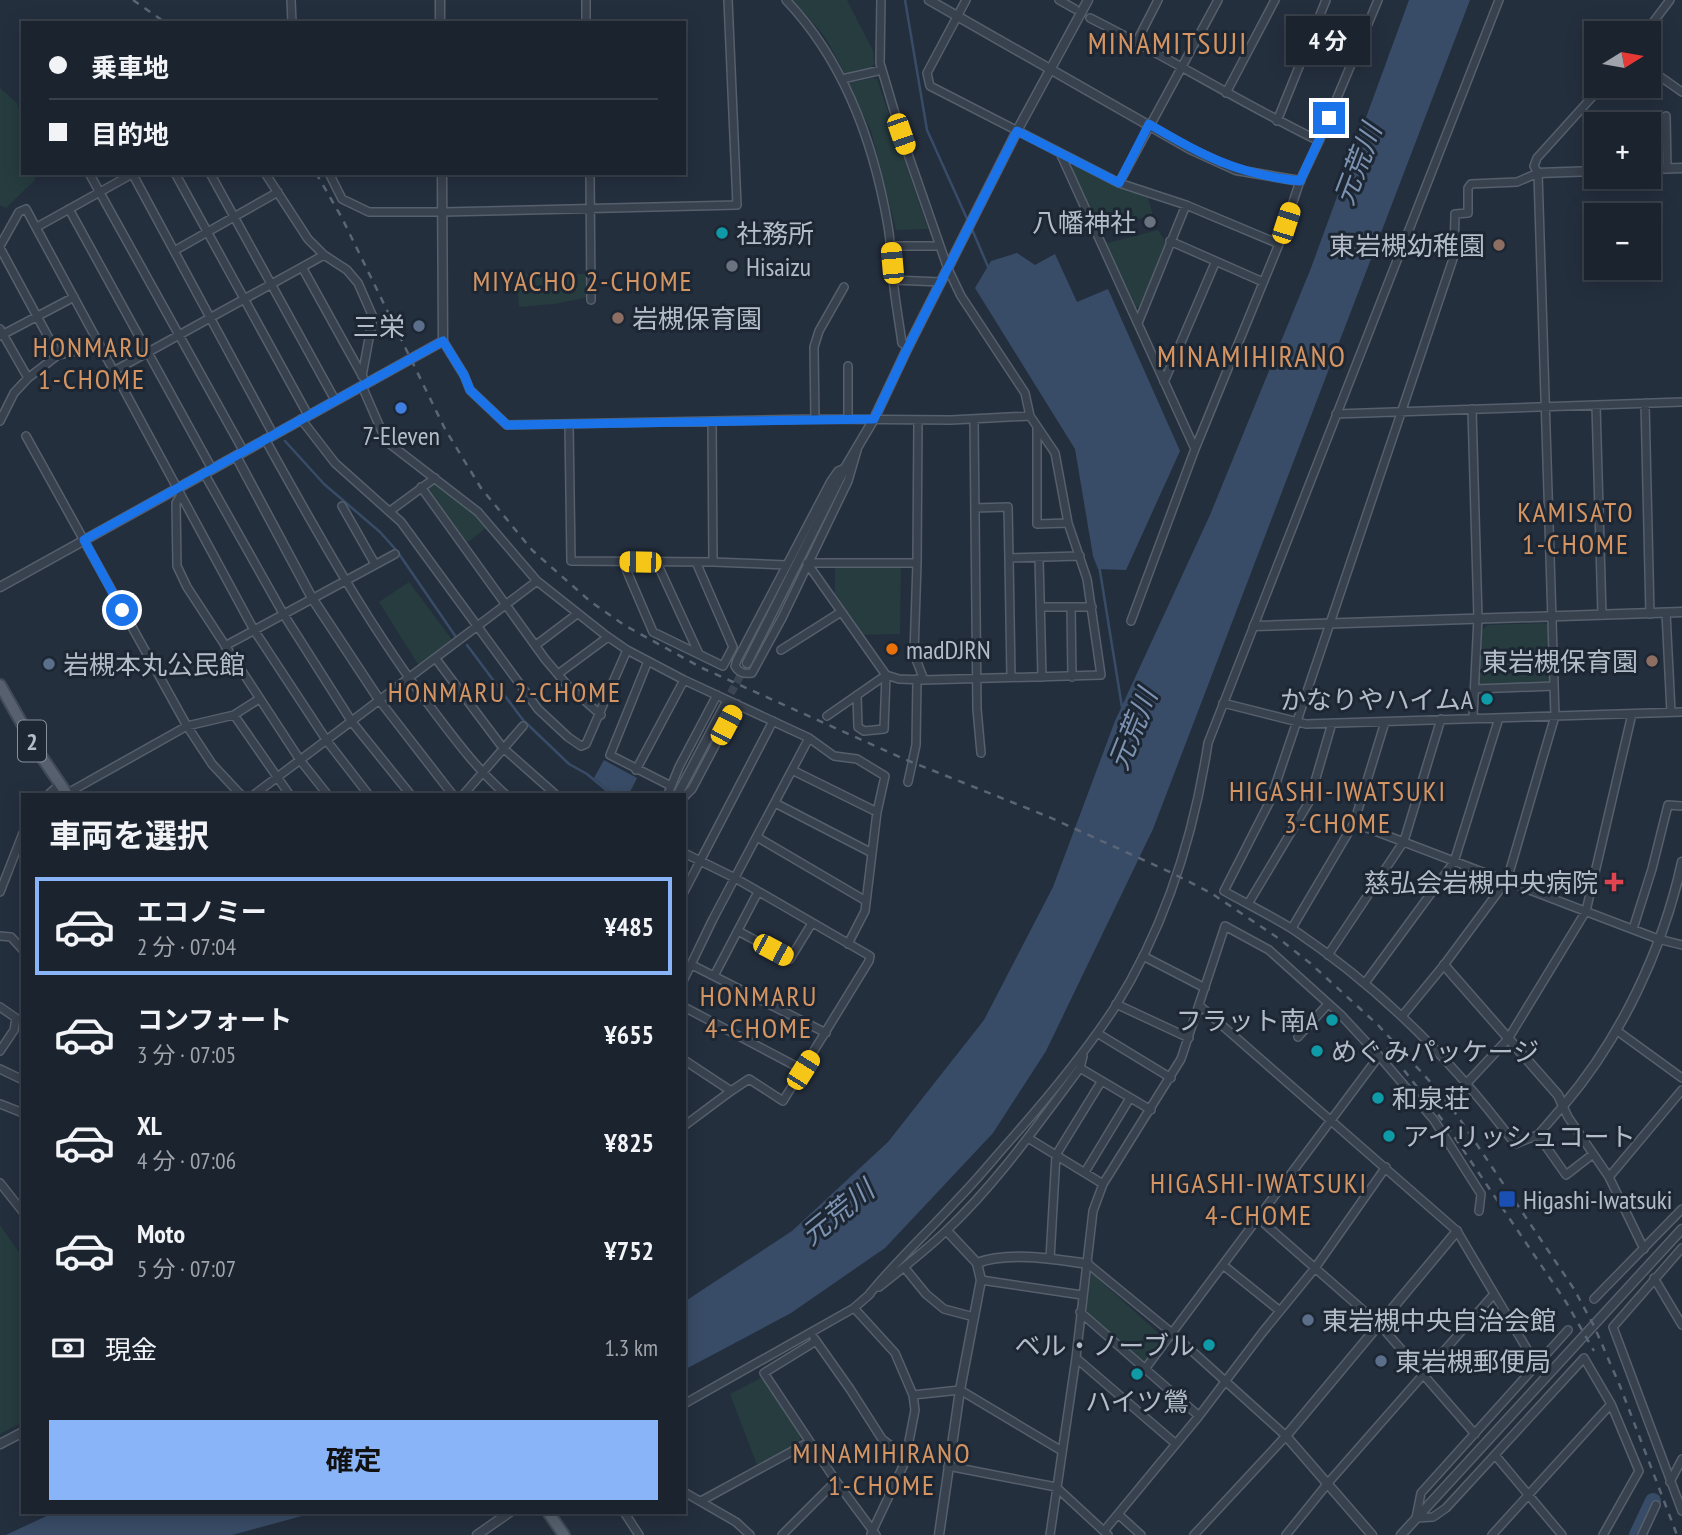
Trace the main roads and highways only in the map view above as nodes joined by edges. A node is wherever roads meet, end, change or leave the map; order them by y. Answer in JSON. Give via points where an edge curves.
{"nodes":[{"id":1,"x":0,"y":685,"type":"edge"},
{"id":2,"x":64,"y":791,"type":"edge"},
{"id":3,"x":549,"y":1514,"type":"edge"},
{"id":4,"x":564,"y":1535,"type":"edge"}],
"edges":[{"from":1,"to":2,"type":"main road","number":"2"},
{"from":3,"to":4,"type":"main road"}]}
